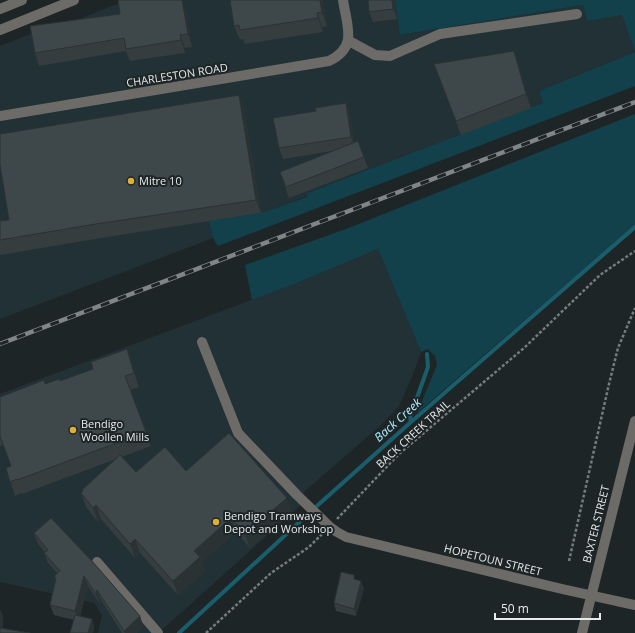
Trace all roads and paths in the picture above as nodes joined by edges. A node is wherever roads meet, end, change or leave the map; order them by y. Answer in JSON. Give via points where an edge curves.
{"nodes":[{"id":1,"x":22,"y":0,"type":"edge"},
{"id":2,"x":74,"y":0,"type":"edge"},
{"id":3,"x":344,"y":0,"type":"edge"},
{"id":4,"x":3,"y":5,"type":"edge"},
{"id":5,"x":577,"y":14,"type":"dead end"},
{"id":6,"x":0,"y":30,"type":"edge"},
{"id":7,"x":349,"y":41,"type":"junction"},
{"id":8,"x":0,"y":116,"type":"edge"},
{"id":9,"x":635,"y":251,"type":"edge"},
{"id":10,"x":635,"y":308,"type":"edge"},
{"id":11,"x":202,"y":342,"type":"dead end"},
{"id":12,"x":635,"y":421,"type":"edge"},
{"id":13,"x":328,"y":524,"type":"junction"},
{"id":14,"x":569,"y":560,"type":"dead end"},
{"id":15,"x":97,"y":562,"type":"dead end"},
{"id":16,"x":590,"y":595,"type":"junction"},
{"id":17,"x":635,"y":605,"type":"edge"},
{"id":18,"x":158,"y":633,"type":"edge"},
{"id":19,"x":206,"y":633,"type":"edge"},
{"id":20,"x":582,"y":633,"type":"edge"}],
"edges":[{"from":1,"to":4,"type":"street"},
{"from":2,"to":6,"type":"street"},
{"from":3,"to":7,"type":"street"},
{"from":5,"to":7,"type":"street","via":[[440,34],[390,56],[375,55]]},
{"from":7,"to":8,"type":"street","name":"CHARLESTON ROAD","via":[[335,58],[321,63]]},
{"from":9,"to":13,"type":"path","name":"BACK CREEK TRAIL","via":[[600,275],[524,348],[399,454]]},
{"from":10,"to":14,"type":"path","via":[[618,348],[612,370]]},
{"from":11,"to":13,"type":"street","name":"HOPETOUN STREET","via":[[238,433]]},
{"from":12,"to":16,"type":"street","name":"BAXTER STREET"},
{"from":13,"to":16,"type":"street","name":"HOPETOUN STREET","via":[[346,537]]},
{"from":13,"to":19,"type":"path","name":"BACK CREEK TRAIL","via":[[310,547],[271,573]]},
{"from":15,"to":18,"type":"street"},
{"from":16,"to":17,"type":"street","name":"HOPETOUN STREET"},
{"from":16,"to":20,"type":"street","name":"BAXTER STREET"}]}
